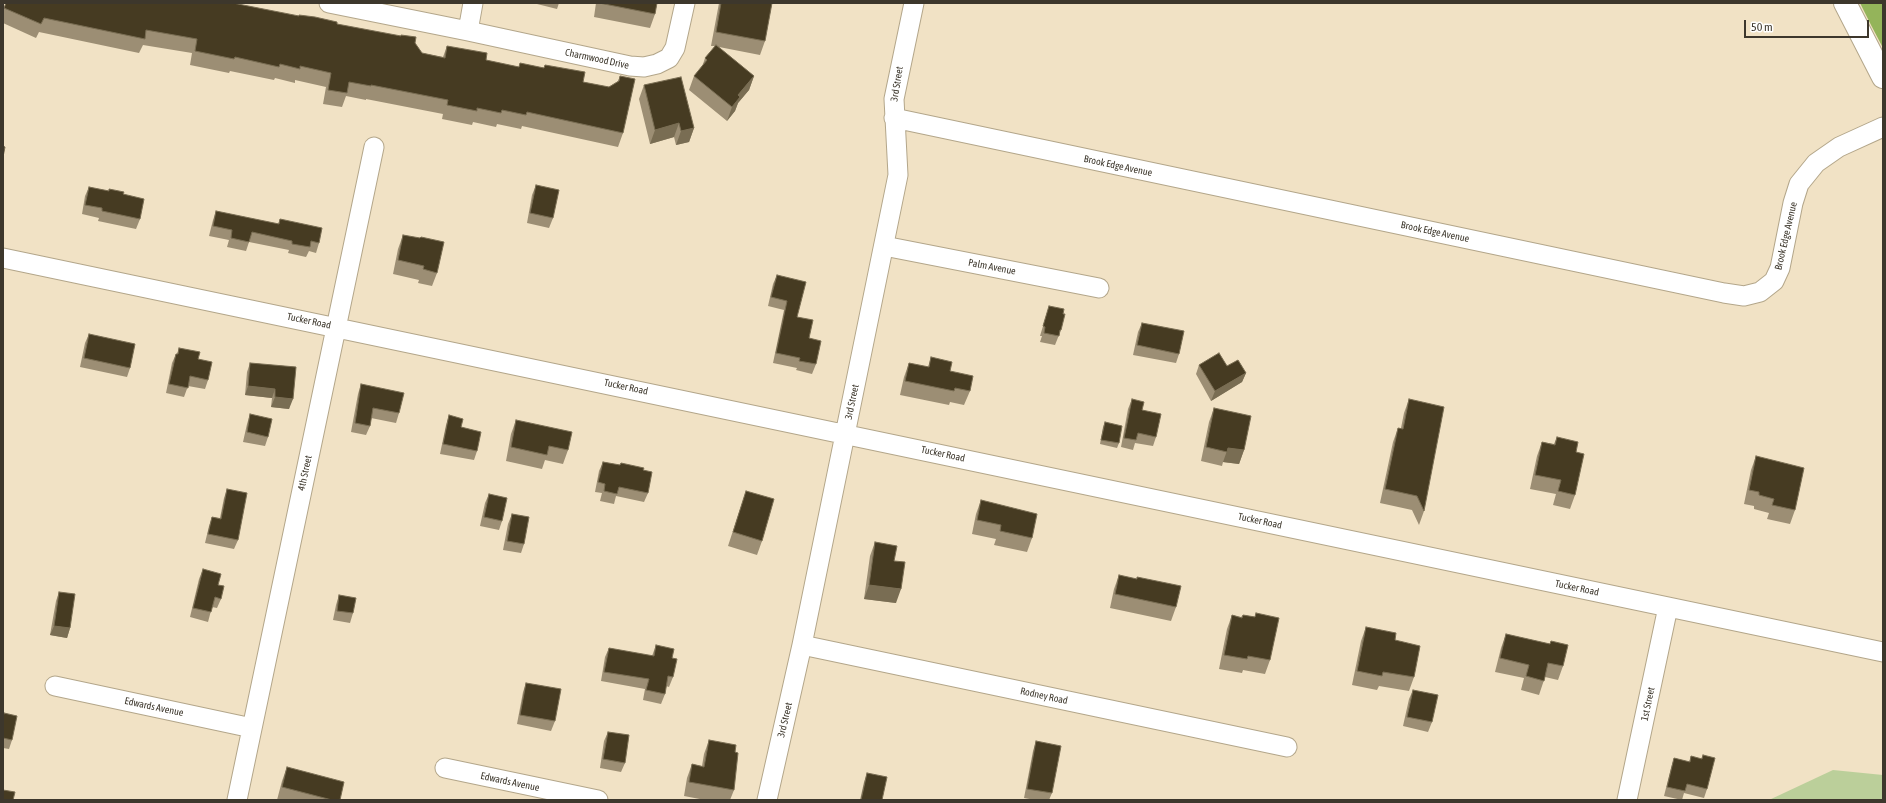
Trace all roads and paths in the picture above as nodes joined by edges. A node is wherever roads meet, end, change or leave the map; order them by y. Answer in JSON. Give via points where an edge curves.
{"nodes":[{"id":1,"x":328,"y":3,"type":"edge"},
{"id":2,"x":473,"y":3,"type":"edge"},
{"id":3,"x":685,"y":3,"type":"edge"},
{"id":4,"x":914,"y":3,"type":"edge"},
{"id":5,"x":1845,"y":3,"type":"edge"},
{"id":6,"x":468,"y":31,"type":"junction"},
{"id":7,"x":1883,"y":77,"type":"edge"},
{"id":8,"x":894,"y":118,"type":"junction"},
{"id":9,"x":1883,"y":127,"type":"edge"},
{"id":10,"x":374,"y":147,"type":"dead end"},
{"id":11,"x":884,"y":246,"type":"junction"},
{"id":12,"x":3,"y":258,"type":"edge"},
{"id":13,"x":1099,"y":288,"type":"dead end"},
{"id":14,"x":336,"y":326,"type":"junction"},
{"id":15,"x":846,"y":433,"type":"junction"},
{"id":16,"x":1668,"y":607,"type":"junction"},
{"id":17,"x":802,"y":645,"type":"junction"},
{"id":18,"x":1883,"y":652,"type":"edge"},
{"id":19,"x":55,"y":686,"type":"dead end"},
{"id":20,"x":252,"y":728,"type":"junction"},
{"id":21,"x":1287,"y":747,"type":"dead end"},
{"id":22,"x":445,"y":768,"type":"dead end"},
{"id":23,"x":237,"y":800,"type":"edge"},
{"id":24,"x":598,"y":800,"type":"edge"},
{"id":25,"x":767,"y":800,"type":"edge"},
{"id":26,"x":1627,"y":800,"type":"edge"}],
"edges":[{"from":1,"to":6,"type":"street","name":"Charmwood Drive"},
{"from":2,"to":6,"type":"street"},
{"from":3,"to":6,"type":"street","name":"Charmwood Drive","via":[[675,48],[669,58],[644,67]]},
{"from":4,"to":8,"type":"street","name":"3rd Street","via":[[894,99]]},
{"from":5,"to":7,"type":"main road"},
{"from":8,"to":9,"type":"street","name":"Brook Edge Avenue","via":[[1744,296],[1760,292],[1774,281],[1780,268],[1799,184],[1816,163],[1839,147]]},
{"from":8,"to":11,"type":"street","name":"3rd Street","via":[[898,175]]},
{"from":10,"to":14,"type":"street","name":"4th Street"},
{"from":11,"to":13,"type":"street","name":"Palm Avenue"},
{"from":11,"to":15,"type":"street","name":"3rd Street"},
{"from":12,"to":14,"type":"street","name":"Tucker Road"},
{"from":14,"to":15,"type":"street","name":"Tucker Road"},
{"from":14,"to":20,"type":"street","name":"4th Street"},
{"from":15,"to":16,"type":"street","name":"Tucker Road"},
{"from":15,"to":17,"type":"street","name":"3rd Street"},
{"from":16,"to":18,"type":"street","name":"Tucker Road"},
{"from":16,"to":26,"type":"street","name":"1st Street"},
{"from":17,"to":21,"type":"street","name":"Rodney Road"},
{"from":17,"to":25,"type":"street","name":"3rd Street"},
{"from":19,"to":20,"type":"street","name":"Edwards Avenue"},
{"from":20,"to":23,"type":"street","name":"4th Street"},
{"from":22,"to":24,"type":"street","name":"Edwards Avenue"}]}
